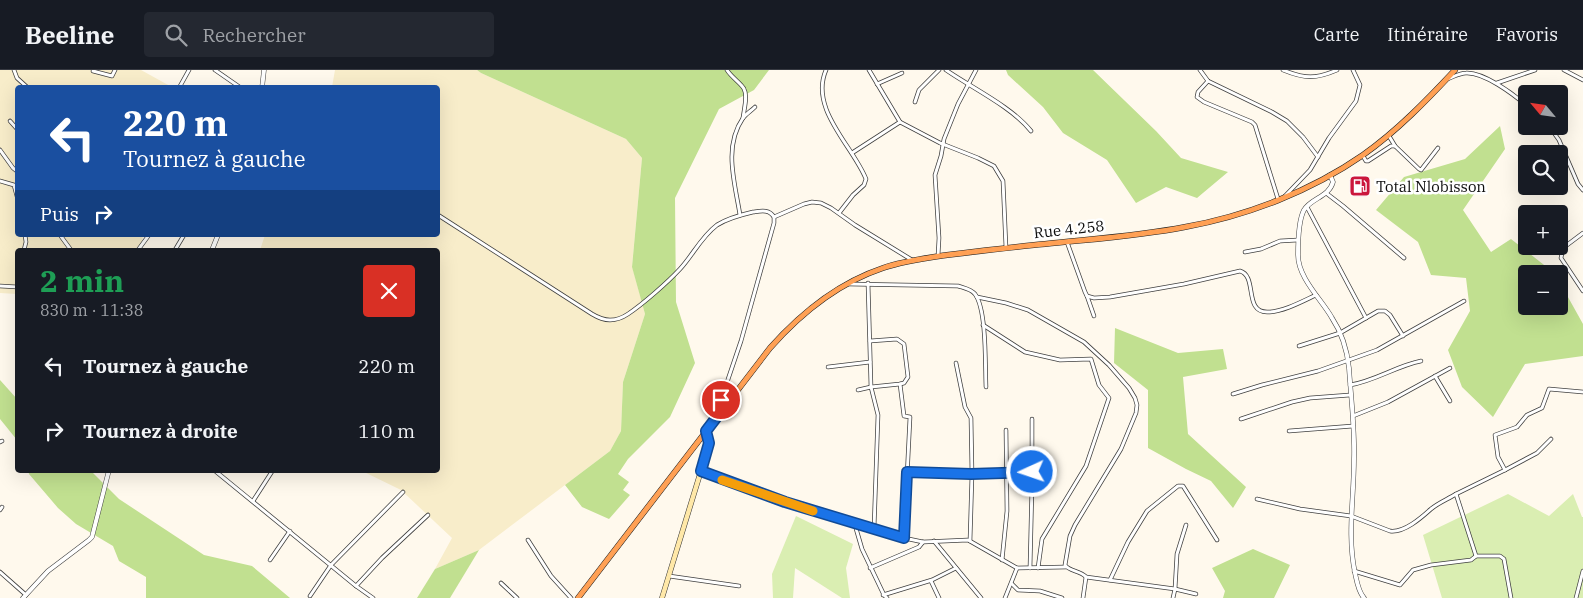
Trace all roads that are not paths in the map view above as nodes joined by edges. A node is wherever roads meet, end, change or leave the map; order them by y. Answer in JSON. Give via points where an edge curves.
{"nodes":[{"id":1,"x":14,"y":70,"type":"edge"},
{"id":2,"x":115,"y":70,"type":"edge"},
{"id":3,"x":188,"y":70,"type":"edge"},
{"id":4,"x":215,"y":70,"type":"edge"},
{"id":5,"x":264,"y":70,"type":"edge"},
{"id":6,"x":727,"y":70,"type":"edge"},
{"id":7,"x":826,"y":70,"type":"edge"},
{"id":8,"x":869,"y":70,"type":"edge"},
{"id":9,"x":939,"y":70,"type":"edge"},
{"id":10,"x":946,"y":70,"type":"edge"},
{"id":11,"x":976,"y":70,"type":"edge"},
{"id":12,"x":1200,"y":70,"type":"edge"},
{"id":13,"x":1283,"y":70,"type":"edge"},
{"id":14,"x":1304,"y":70,"type":"edge"},
{"id":15,"x":1337,"y":70,"type":"edge"},
{"id":16,"x":1353,"y":70,"type":"edge"},
{"id":17,"x":1455,"y":70,"type":"edge"},
{"id":18,"x":1535,"y":70,"type":"edge"},
{"id":19,"x":1564,"y":70,"type":"edge"},
{"id":20,"x":93,"y":71,"type":"edge"},
{"id":21,"x":902,"y":73,"type":"dead end"},
{"id":22,"x":1304,"y":76,"type":"junction"},
{"id":23,"x":1447,"y":79,"type":"junction"},
{"id":24,"x":1583,"y":80,"type":"edge"},
{"id":25,"x":1208,"y":81,"type":"junction"},
{"id":26,"x":1496,"y":83,"type":"junction"},
{"id":27,"x":878,"y":84,"type":"junction"},
{"id":28,"x":25,"y":85,"type":"edge"},
{"id":29,"x":180,"y":85,"type":"edge"},
{"id":30,"x":233,"y":85,"type":"edge"},
{"id":31,"x":262,"y":85,"type":"edge"},
{"id":32,"x":968,"y":86,"type":"junction"},
{"id":33,"x":1518,"y":99,"type":"edge"},
{"id":34,"x":915,"y":102,"type":"dead end"},
{"id":35,"x":755,"y":107,"type":"dead end"},
{"id":36,"x":743,"y":118,"type":"junction"},
{"id":37,"x":10,"y":121,"type":"dead end"},
{"id":38,"x":900,"y":122,"type":"junction"},
{"id":39,"x":15,"y":127,"type":"edge"},
{"id":40,"x":1031,"y":131,"type":"dead end"},
{"id":41,"x":1555,"y":135,"type":"edge"},
{"id":42,"x":1389,"y":136,"type":"junction"},
{"id":43,"x":942,"y":144,"type":"junction"},
{"id":44,"x":1395,"y":146,"type":"junction"},
{"id":45,"x":1438,"y":148,"type":"dead end"},
{"id":46,"x":0,"y":150,"type":"edge"},
{"id":47,"x":852,"y":153,"type":"junction"},
{"id":48,"x":1362,"y":155,"type":"junction"},
{"id":49,"x":1318,"y":157,"type":"junction"},
{"id":50,"x":15,"y":170,"type":"edge"},
{"id":51,"x":1330,"y":175,"type":"junction"},
{"id":52,"x":0,"y":181,"type":"edge"},
{"id":53,"x":15,"y":189,"type":"edge"},
{"id":54,"x":1583,"y":190,"type":"edge"},
{"id":55,"x":1326,"y":193,"type":"junction"},
{"id":56,"x":1284,"y":197,"type":"junction"},
{"id":57,"x":1278,"y":200,"type":"junction"},
{"id":58,"x":1307,"y":206,"type":"junction"},
{"id":59,"x":839,"y":213,"type":"junction"},
{"id":60,"x":740,"y":215,"type":"junction"},
{"id":61,"x":440,"y":216,"type":"edge"},
{"id":62,"x":774,"y":217,"type":"junction"},
{"id":63,"x":1583,"y":232,"type":"edge"},
{"id":64,"x":61,"y":237,"type":"edge"},
{"id":65,"x":148,"y":237,"type":"edge"},
{"id":66,"x":183,"y":237,"type":"edge"},
{"id":67,"x":1298,"y":240,"type":"junction"},
{"id":68,"x":1067,"y":242,"type":"junction"},
{"id":69,"x":69,"y":248,"type":"edge"},
{"id":70,"x":139,"y":248,"type":"edge"},
{"id":71,"x":176,"y":248,"type":"edge"},
{"id":72,"x":1006,"y":248,"type":"junction"},
{"id":73,"x":1245,"y":252,"type":"dead end"},
{"id":74,"x":938,"y":256,"type":"junction"},
{"id":75,"x":1404,"y":258,"type":"dead end"},
{"id":76,"x":913,"y":261,"type":"junction"},
{"id":77,"x":868,"y":283,"type":"junction"},
{"id":78,"x":848,"y":284,"type":"junction"},
{"id":79,"x":0,"y":286,"type":"edge"},
{"id":80,"x":15,"y":287,"type":"edge"},
{"id":81,"x":1583,"y":291,"type":"edge"},
{"id":82,"x":1316,"y":295,"type":"junction"},
{"id":83,"x":1087,"y":296,"type":"junction"},
{"id":84,"x":977,"y":297,"type":"junction"},
{"id":85,"x":1464,"y":301,"type":"dead end"},
{"id":86,"x":1094,"y":316,"type":"dead end"},
{"id":87,"x":1366,"y":318,"type":"junction"},
{"id":88,"x":983,"y":325,"type":"junction"},
{"id":89,"x":1340,"y":333,"type":"junction"},
{"id":90,"x":1403,"y":336,"type":"junction"},
{"id":91,"x":870,"y":341,"type":"junction"},
{"id":92,"x":1298,"y":346,"type":"dead end"},
{"id":93,"x":1348,"y":361,"type":"junction"},
{"id":94,"x":1421,"y":361,"type":"dead end"},
{"id":95,"x":870,"y":362,"type":"junction"},
{"id":96,"x":956,"y":363,"type":"dead end"},
{"id":97,"x":828,"y":367,"type":"dead end"},
{"id":98,"x":1450,"y":368,"type":"dead end"},
{"id":99,"x":1435,"y":376,"type":"junction"},
{"id":100,"x":900,"y":384,"type":"junction"},
{"id":101,"x":1350,"y":385,"type":"junction"},
{"id":102,"x":871,"y":387,"type":"junction"},
{"id":103,"x":986,"y":387,"type":"dead end"},
{"id":104,"x":858,"y":390,"type":"dead end"},
{"id":105,"x":1583,"y":392,"type":"edge"},
{"id":106,"x":1233,"y":394,"type":"dead end"},
{"id":107,"x":1350,"y":395,"type":"junction"},
{"id":108,"x":1450,"y":401,"type":"dead end"},
{"id":109,"x":719,"y":414,"type":"junction"},
{"id":110,"x":1352,"y":416,"type":"junction"},
{"id":111,"x":1032,"y":419,"type":"dead end"},
{"id":112,"x":1241,"y":419,"type":"dead end"},
{"id":113,"x":1353,"y":426,"type":"junction"},
{"id":114,"x":1006,"y":430,"type":"dead end"},
{"id":115,"x":706,"y":431,"type":"junction"},
{"id":116,"x":1289,"y":431,"type":"dead end"},
{"id":117,"x":709,"y":437,"type":"joint"},
{"id":118,"x":1551,"y":439,"type":"dead end"},
{"id":119,"x":1505,"y":470,"type":"junction"},
{"id":120,"x":701,"y":471,"type":"junction"},
{"id":121,"x":907,"y":472,"type":"junction"},
{"id":122,"x":1032,"y":472,"type":"junction"},
{"id":123,"x":108,"y":473,"type":"edge"},
{"id":124,"x":218,"y":473,"type":"edge"},
{"id":125,"x":271,"y":473,"type":"edge"},
{"id":126,"x":972,"y":474,"type":"junction"},
{"id":127,"x":1007,"y":474,"type":"junction"},
{"id":128,"x":403,"y":492,"type":"dead end"},
{"id":129,"x":1456,"y":494,"type":"junction"},
{"id":130,"x":1257,"y":499,"type":"dead end"},
{"id":131,"x":253,"y":501,"type":"junction"},
{"id":132,"x":428,"y":515,"type":"dead end"},
{"id":133,"x":1351,"y":516,"type":"junction"},
{"id":134,"x":855,"y":524,"type":"junction"},
{"id":135,"x":1186,"y":525,"type":"dead end"},
{"id":136,"x":874,"y":529,"type":"junction"},
{"id":137,"x":290,"y":531,"type":"junction"},
{"id":138,"x":904,"y":538,"type":"junction"},
{"id":139,"x":528,"y":540,"type":"dead end"},
{"id":140,"x":1218,"y":540,"type":"dead end"},
{"id":141,"x":934,"y":541,"type":"junction"},
{"id":142,"x":970,"y":541,"type":"junction"},
{"id":143,"x":923,"y":542,"type":"junction"},
{"id":144,"x":1476,"y":556,"type":"junction"},
{"id":145,"x":270,"y":560,"type":"dead end"},
{"id":146,"x":1002,"y":560,"type":"junction"},
{"id":147,"x":331,"y":565,"type":"junction"},
{"id":148,"x":1067,"y":567,"type":"junction"},
{"id":149,"x":870,"y":568,"type":"junction"},
{"id":150,"x":956,"y":568,"type":"junction"},
{"id":151,"x":1017,"y":568,"type":"junction"},
{"id":152,"x":1030,"y":568,"type":"junction"},
{"id":153,"x":1038,"y":568,"type":"junction"},
{"id":154,"x":1354,"y":571,"type":"junction"},
{"id":155,"x":1583,"y":571,"type":"edge"},
{"id":156,"x":0,"y":572,"type":"edge"},
{"id":157,"x":669,"y":576,"type":"junction"},
{"id":158,"x":1086,"y":577,"type":"junction"},
{"id":159,"x":931,"y":580,"type":"junction"},
{"id":160,"x":1110,"y":580,"type":"junction"},
{"id":161,"x":501,"y":583,"type":"dead end"},
{"id":162,"x":1012,"y":584,"type":"junction"},
{"id":163,"x":356,"y":586,"type":"junction"},
{"id":164,"x":739,"y":586,"type":"dead end"},
{"id":165,"x":1175,"y":589,"type":"junction"},
{"id":166,"x":1196,"y":594,"type":"dead end"},
{"id":167,"x":24,"y":596,"type":"edge"},
{"id":168,"x":310,"y":596,"type":"dead end"},
{"id":169,"x":885,"y":596,"type":"edge"},
{"id":170,"x":373,"y":598,"type":"edge"},
{"id":171,"x":516,"y":598,"type":"edge"},
{"id":172,"x":571,"y":598,"type":"edge"},
{"id":173,"x":578,"y":598,"type":"edge"},
{"id":174,"x":662,"y":598,"type":"edge"},
{"id":175,"x":939,"y":598,"type":"edge"},
{"id":176,"x":982,"y":598,"type":"edge"},
{"id":177,"x":1005,"y":598,"type":"edge"},
{"id":178,"x":1062,"y":598,"type":"edge"},
{"id":179,"x":1084,"y":598,"type":"edge"},
{"id":180,"x":1173,"y":598,"type":"edge"},
{"id":181,"x":1364,"y":598,"type":"edge"},
{"id":182,"x":1512,"y":598,"type":"edge"},
{"id":183,"x":1576,"y":598,"type":"edge"}],
"edges":[{"from":1,"to":28,"type":"street"},
{"from":2,"to":20,"type":"street","via":[[112,76]]},
{"from":3,"to":29,"type":"street"},
{"from":4,"to":30,"type":"street"},
{"from":5,"to":31,"type":"street"},
{"from":6,"to":36,"type":"street","via":[[744,88]]},
{"from":7,"to":47,"type":"street","via":[[822,81],[825,104]]},
{"from":8,"to":27,"type":"street"},
{"from":9,"to":34,"type":"street","via":[[919,90]]},
{"from":10,"to":32,"type":"street"},
{"from":11,"to":32,"type":"street"},
{"from":12,"to":25,"type":"street"},
{"from":13,"to":22,"type":"street"},
{"from":14,"to":22,"type":"street"},
{"from":15,"to":22,"type":"street","via":[[1322,76]]},
{"from":16,"to":49,"type":"street","via":[[1359,81],[1358,95]]},
{"from":17,"to":23,"type":"highway","name":"Rue 4.258"},
{"from":18,"to":26,"type":"street"},
{"from":19,"to":24,"type":"street"},
{"from":21,"to":27,"type":"street"},
{"from":23,"to":26,"type":"street","via":[[1471,73]]},
{"from":23,"to":42,"type":"highway","name":"Rue 4.258"},
{"from":25,"to":49,"type":"street","via":[[1287,121]]},
{"from":25,"to":57,"type":"street","via":[[1197,97],[1255,125]]},
{"from":26,"to":33,"type":"street"},
{"from":27,"to":38,"type":"street"},
{"from":32,"to":40,"type":"street","via":[[1007,110]]},
{"from":32,"to":43,"type":"street"},
{"from":35,"to":36,"type":"street"},
{"from":36,"to":60,"type":"street","via":[[731,154]]},
{"from":37,"to":39,"type":"street"},
{"from":38,"to":43,"type":"street"},
{"from":38,"to":47,"type":"street"},
{"from":41,"to":54,"type":"street"},
{"from":42,"to":44,"type":"street"},
{"from":42,"to":48,"type":"highway","name":"Rue 4.258"},
{"from":43,"to":72,"type":"street","via":[[994,166],[1003,181]]},
{"from":43,"to":74,"type":"street","via":[[935,174]]},
{"from":44,"to":45,"type":"street","via":[[1421,170]]},
{"from":44,"to":48,"type":"street","via":[[1368,160]]},
{"from":46,"to":50,"type":"street"},
{"from":47,"to":59,"type":"street","via":[[866,182]]},
{"from":48,"to":51,"type":"highway","name":"Rue 4.258"},
{"from":49,"to":56,"type":"street"},
{"from":51,"to":55,"type":"street","via":[[1332,185]]},
{"from":51,"to":56,"type":"highway","name":"Rue 4.258"},
{"from":52,"to":53,"type":"street","via":[[14,185]]},
{"from":55,"to":58,"type":"street"},
{"from":55,"to":75,"type":"street"},
{"from":56,"to":57,"type":"highway","name":"Rue 4.258"},
{"from":57,"to":68,"type":"highway","name":"Rue 4.258","via":[[1187,227]]},
{"from":58,"to":67,"type":"street","via":[[1301,218]]},
{"from":58,"to":87,"type":"street"},
{"from":59,"to":62,"type":"street","via":[[812,202]]},
{"from":59,"to":76,"type":"street"},
{"from":60,"to":61,"type":"street","via":[[717,225],[681,268],[628,314],[607,320],[592,314]]},
{"from":60,"to":62,"type":"street","via":[[764,211]]},
{"from":62,"to":109,"type":"street"},
{"from":63,"to":81,"type":"street","via":[[1563,248],[1561,258]]},
{"from":64,"to":69,"type":"street"},
{"from":65,"to":70,"type":"street"},
{"from":66,"to":71,"type":"street"},
{"from":67,"to":73,"type":"street","via":[[1280,241]]},
{"from":67,"to":82,"type":"street","via":[[1299,263]]},
{"from":68,"to":72,"type":"highway","name":"Rue 4.258"},
{"from":68,"to":83,"type":"street"},
{"from":72,"to":74,"type":"highway","name":"Rue 4.258"},
{"from":74,"to":76,"type":"highway","name":"Rue 4.258"},
{"from":76,"to":78,"type":"highway","name":"Rue 4.258","via":[[883,268]]},
{"from":77,"to":78,"type":"street"},
{"from":77,"to":84,"type":"street","via":[[958,286],[972,291]]},
{"from":77,"to":91,"type":"street"},
{"from":78,"to":109,"type":"highway","name":"Rue 4.258","via":[[821,300],[784,333]]},
{"from":79,"to":80,"type":"street"},
{"from":82,"to":83,"type":"street","via":[[1294,305],[1264,312],[1253,302],[1248,276],[1240,271],[1110,297]]},
{"from":82,"to":89,"type":"street"},
{"from":83,"to":86,"type":"street"},
{"from":84,"to":88,"type":"street"},
{"from":84,"to":148,"type":"street","via":[[1028,310],[1084,342],[1129,388],[1137,405],[1121,449],[1073,529],[1065,561]]},
{"from":85,"to":90,"type":"street"},
{"from":87,"to":89,"type":"street"},
{"from":87,"to":90,"type":"street","via":[[1385,311]]},
{"from":88,"to":103,"type":"street"},
{"from":88,"to":153,"type":"street","via":[[1025,352],[1060,360],[1091,359],[1098,385],[1109,398],[1086,466],[1042,539]]},
{"from":89,"to":92,"type":"street"},
{"from":89,"to":93,"type":"street"},
{"from":90,"to":93,"type":"street"},
{"from":91,"to":95,"type":"street"},
{"from":91,"to":100,"type":"street","via":[[897,339],[904,344],[908,378]]},
{"from":93,"to":101,"type":"street"},
{"from":93,"to":106,"type":"street"},
{"from":94,"to":101,"type":"street"},
{"from":95,"to":97,"type":"street"},
{"from":95,"to":102,"type":"street"},
{"from":96,"to":126,"type":"street","via":[[965,407],[971,418]]},
{"from":98,"to":99,"type":"street"},
{"from":99,"to":108,"type":"street"},
{"from":99,"to":110,"type":"street","via":[[1388,402]]},
{"from":100,"to":102,"type":"street"},
{"from":100,"to":121,"type":"street","via":[[904,416],[910,417]]},
{"from":101,"to":107,"type":"street"},
{"from":102,"to":104,"type":"street"},
{"from":102,"to":136,"type":"street","via":[[878,415]]},
{"from":105,"to":119,"type":"street","via":[[1549,389],[1542,408],[1527,415],[1517,427],[1495,435],[1498,458]]},
{"from":107,"to":110,"type":"street"},
{"from":107,"to":112,"type":"street","via":[[1292,402]]},
{"from":109,"to":115,"type":"highway","name":"Rue 4.258"},
{"from":110,"to":113,"type":"street"},
{"from":111,"to":122,"type":"street"},
{"from":113,"to":116,"type":"street"},
{"from":113,"to":133,"type":"street"},
{"from":114,"to":127,"type":"street"},
{"from":115,"to":117,"type":"street"},
{"from":115,"to":173,"type":"highway","name":"Rue 4.258"},
{"from":117,"to":120,"type":"main road"},
{"from":118,"to":119,"type":"street","via":[[1537,453]]},
{"from":119,"to":129,"type":"street"},
{"from":120,"to":134,"type":"street"},
{"from":120,"to":157,"type":"main road"},
{"from":121,"to":126,"type":"street"},
{"from":121,"to":138,"type":"street"},
{"from":122,"to":127,"type":"street"},
{"from":122,"to":152,"type":"street"},
{"from":123,"to":167,"type":"street","via":[[92,537],[48,571]]},
{"from":124,"to":131,"type":"street"},
{"from":125,"to":131,"type":"street"},
{"from":126,"to":127,"type":"street"},
{"from":126,"to":142,"type":"street"},
{"from":127,"to":146,"type":"street"},
{"from":128,"to":147,"type":"street"},
{"from":129,"to":133,"type":"street","via":[[1396,532]]},
{"from":129,"to":144,"type":"street"},
{"from":130,"to":133,"type":"street"},
{"from":131,"to":137,"type":"street"},
{"from":132,"to":163,"type":"street"},
{"from":133,"to":154,"type":"street"},
{"from":134,"to":136,"type":"street"},
{"from":134,"to":149,"type":"street"},
{"from":135,"to":165,"type":"street","via":[[1177,554]]},
{"from":136,"to":138,"type":"street"},
{"from":137,"to":145,"type":"street"},
{"from":137,"to":147,"type":"street"},
{"from":138,"to":143,"type":"street"},
{"from":139,"to":172,"type":"street","via":[[551,576]]},
{"from":140,"to":160,"type":"street","via":[[1183,486],[1178,486],[1147,511]]},
{"from":141,"to":142,"type":"street"},
{"from":141,"to":143,"type":"street"},
{"from":141,"to":150,"type":"street"},
{"from":142,"to":146,"type":"street"},
{"from":143,"to":149,"type":"street","via":[[919,547]]},
{"from":144,"to":154,"type":"street","via":[[1471,560],[1412,570],[1400,585]]},
{"from":144,"to":182,"type":"street","via":[[1500,556],[1504,559]]},
{"from":146,"to":151,"type":"street"},
{"from":147,"to":163,"type":"street"},
{"from":147,"to":168,"type":"street"},
{"from":148,"to":153,"type":"street"},
{"from":148,"to":158,"type":"street"},
{"from":149,"to":169,"type":"street"},
{"from":150,"to":159,"type":"street"},
{"from":150,"to":176,"type":"street"},
{"from":151,"to":152,"type":"street"},
{"from":151,"to":162,"type":"street"},
{"from":152,"to":153,"type":"street"},
{"from":154,"to":181,"type":"street"},
{"from":155,"to":183,"type":"street"},
{"from":156,"to":167,"type":"street"},
{"from":157,"to":164,"type":"street"},
{"from":157,"to":174,"type":"main road"},
{"from":158,"to":160,"type":"street"},
{"from":158,"to":179,"type":"street"},
{"from":159,"to":169,"type":"street"},
{"from":159,"to":175,"type":"street"},
{"from":160,"to":165,"type":"street"},
{"from":161,"to":171,"type":"street"},
{"from":162,"to":177,"type":"street"},
{"from":162,"to":178,"type":"street","via":[[1018,590],[1040,591]]},
{"from":163,"to":170,"type":"street"},
{"from":165,"to":166,"type":"street"},
{"from":165,"to":180,"type":"street"}]}
